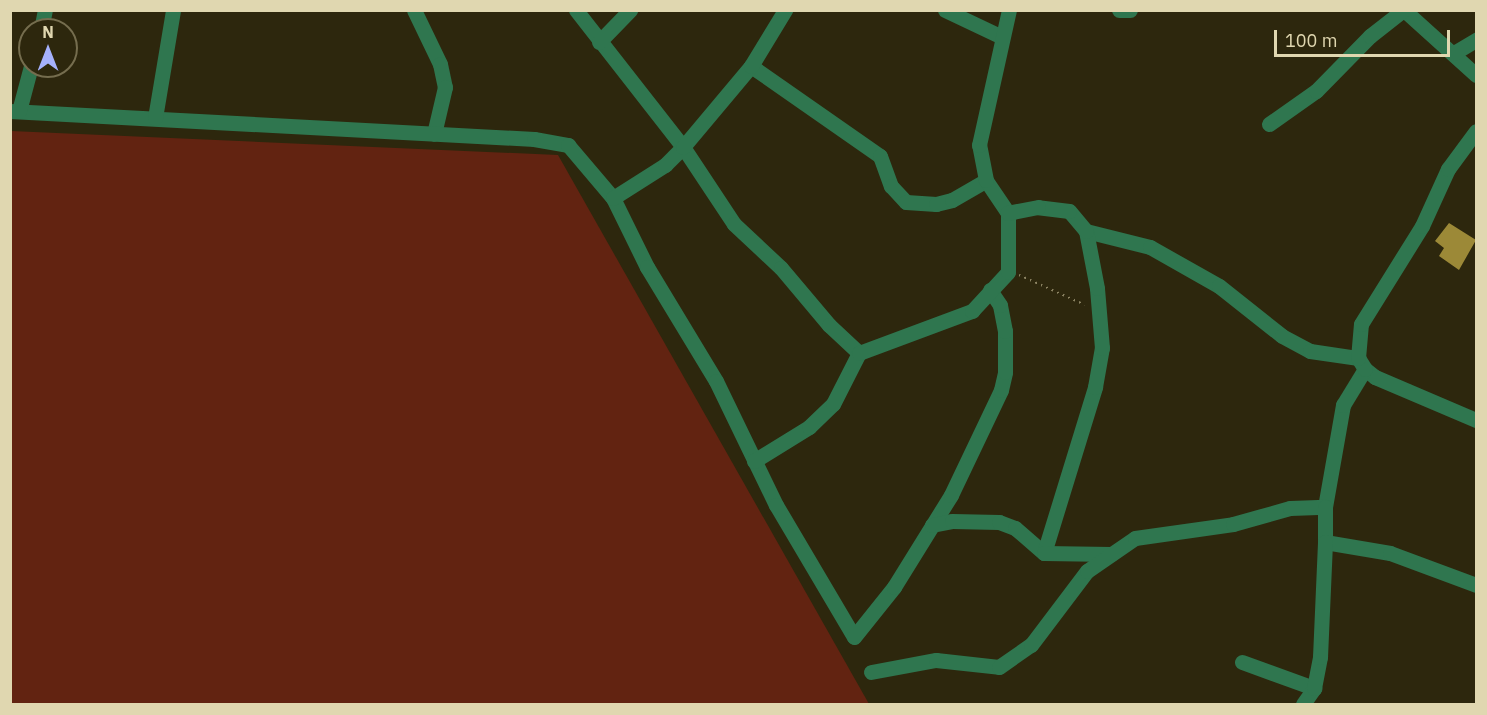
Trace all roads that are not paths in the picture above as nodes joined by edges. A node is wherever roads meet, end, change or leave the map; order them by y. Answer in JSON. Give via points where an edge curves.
{"nodes":[{"id":1,"x":173,"y":10,"type":"edge"},
{"id":2,"x":414,"y":10,"type":"edge"},
{"id":3,"x":576,"y":10,"type":"edge"},
{"id":4,"x":630,"y":10,"type":"edge"},
{"id":5,"x":785,"y":10,"type":"edge"},
{"id":6,"x":945,"y":10,"type":"edge"},
{"id":7,"x":1009,"y":10,"type":"edge"},
{"id":8,"x":1119,"y":10,"type":"edge"},
{"id":9,"x":1130,"y":10,"type":"edge"},
{"id":10,"x":1403,"y":10,"type":"edge"},
{"id":11,"x":1002,"y":37,"type":"junction"},
{"id":12,"x":1476,"y":40,"type":"edge"},
{"id":13,"x":599,"y":42,"type":"junction"},
{"id":14,"x":1454,"y":53,"type":"junction"},
{"id":15,"x":751,"y":66,"type":"junction"},
{"id":16,"x":1476,"y":75,"type":"edge"},
{"id":17,"x":27,"y":78,"type":"edge"},
{"id":18,"x":15,"y":111,"type":"edge"},
{"id":19,"x":155,"y":118,"type":"junction"},
{"id":20,"x":1269,"y":124,"type":"dead end"},
{"id":21,"x":1476,"y":131,"type":"edge"},
{"id":22,"x":434,"y":134,"type":"junction"},
{"id":23,"x":683,"y":147,"type":"junction"},
{"id":24,"x":986,"y":180,"type":"junction"},
{"id":25,"x":613,"y":198,"type":"junction"},
{"id":26,"x":1008,"y":213,"type":"junction"},
{"id":27,"x":1086,"y":231,"type":"junction"},
{"id":28,"x":990,"y":290,"type":"junction"},
{"id":29,"x":859,"y":353,"type":"junction"},
{"id":30,"x":1362,"y":363,"type":"junction"},
{"id":31,"x":1476,"y":420,"type":"edge"},
{"id":32,"x":754,"y":461,"type":"junction"},
{"id":33,"x":1325,"y":507,"type":"junction"},
{"id":34,"x":932,"y":525,"type":"junction"},
{"id":35,"x":1325,"y":542,"type":"junction"},
{"id":36,"x":1044,"y":553,"type":"junction"},
{"id":37,"x":1111,"y":554,"type":"junction"},
{"id":38,"x":1476,"y":585,"type":"edge"},
{"id":39,"x":1242,"y":662,"type":"dead end"},
{"id":40,"x":871,"y":672,"type":"dead end"},
{"id":41,"x":1314,"y":688,"type":"junction"},
{"id":42,"x":1303,"y":705,"type":"edge"}],
"edges":[{"from":1,"to":19,"type":"street"},
{"from":2,"to":22,"type":"street","via":[[440,64],[445,87]]},
{"from":3,"to":13,"type":"street"},
{"from":4,"to":13,"type":"street"},
{"from":5,"to":15,"type":"street"},
{"from":6,"to":11,"type":"street"},
{"from":7,"to":11,"type":"street"},
{"from":8,"to":9,"type":"street"},
{"from":10,"to":14,"type":"street"},
{"from":10,"to":20,"type":"street","via":[[1370,36],[1316,91]]},
{"from":11,"to":24,"type":"street","via":[[979,145]]},
{"from":12,"to":14,"type":"street"},
{"from":13,"to":23,"type":"street"},
{"from":14,"to":16,"type":"street"},
{"from":15,"to":23,"type":"street"},
{"from":15,"to":24,"type":"street","via":[[880,156],[891,186],[906,202],[936,204],[952,200]]},
{"from":17,"to":18,"type":"street"},
{"from":18,"to":19,"type":"street"},
{"from":19,"to":22,"type":"street"},
{"from":21,"to":30,"type":"street","via":[[1448,169],[1422,226],[1368,309],[1357,340]]},
{"from":22,"to":25,"type":"street","via":[[558,141],[577,152]]},
{"from":23,"to":25,"type":"street","via":[[665,165]]},
{"from":23,"to":29,"type":"street","via":[[734,224],[781,268],[829,325]]},
{"from":24,"to":26,"type":"street"},
{"from":25,"to":32,"type":"street","via":[[647,267],[716,381]]},
{"from":26,"to":27,"type":"street","via":[[1038,207],[1069,211]]},
{"from":26,"to":28,"type":"street","via":[[1008,272]]},
{"from":27,"to":30,"type":"street","via":[[1150,247],[1219,286],[1282,336],[1310,351]]},
{"from":27,"to":36,"type":"street","via":[[1102,348],[1095,387]]},
{"from":28,"to":29,"type":"street","via":[[972,311],[959,318],[923,327]]},
{"from":28,"to":34,"type":"street","via":[[1000,305],[1005,332],[1005,372],[961,474]]},
{"from":29,"to":32,"type":"street","via":[[833,404],[808,427]]},
{"from":30,"to":31,"type":"street","via":[[1375,377]]},
{"from":30,"to":33,"type":"street","via":[[1343,405]]},
{"from":32,"to":34,"type":"street","via":[[854,637],[894,587]]},
{"from":33,"to":35,"type":"street"},
{"from":33,"to":37,"type":"street","via":[[1290,508],[1233,524],[1151,533],[1135,538]]},
{"from":34,"to":36,"type":"street","via":[[952,521],[999,522],[1015,528]]},
{"from":35,"to":38,"type":"street","via":[[1390,553]]},
{"from":35,"to":41,"type":"street","via":[[1320,657]]},
{"from":36,"to":37,"type":"street"},
{"from":37,"to":40,"type":"street","via":[[1088,571],[1030,645],[999,667],[936,660]]},
{"from":39,"to":41,"type":"street"},
{"from":41,"to":42,"type":"street"}]}
